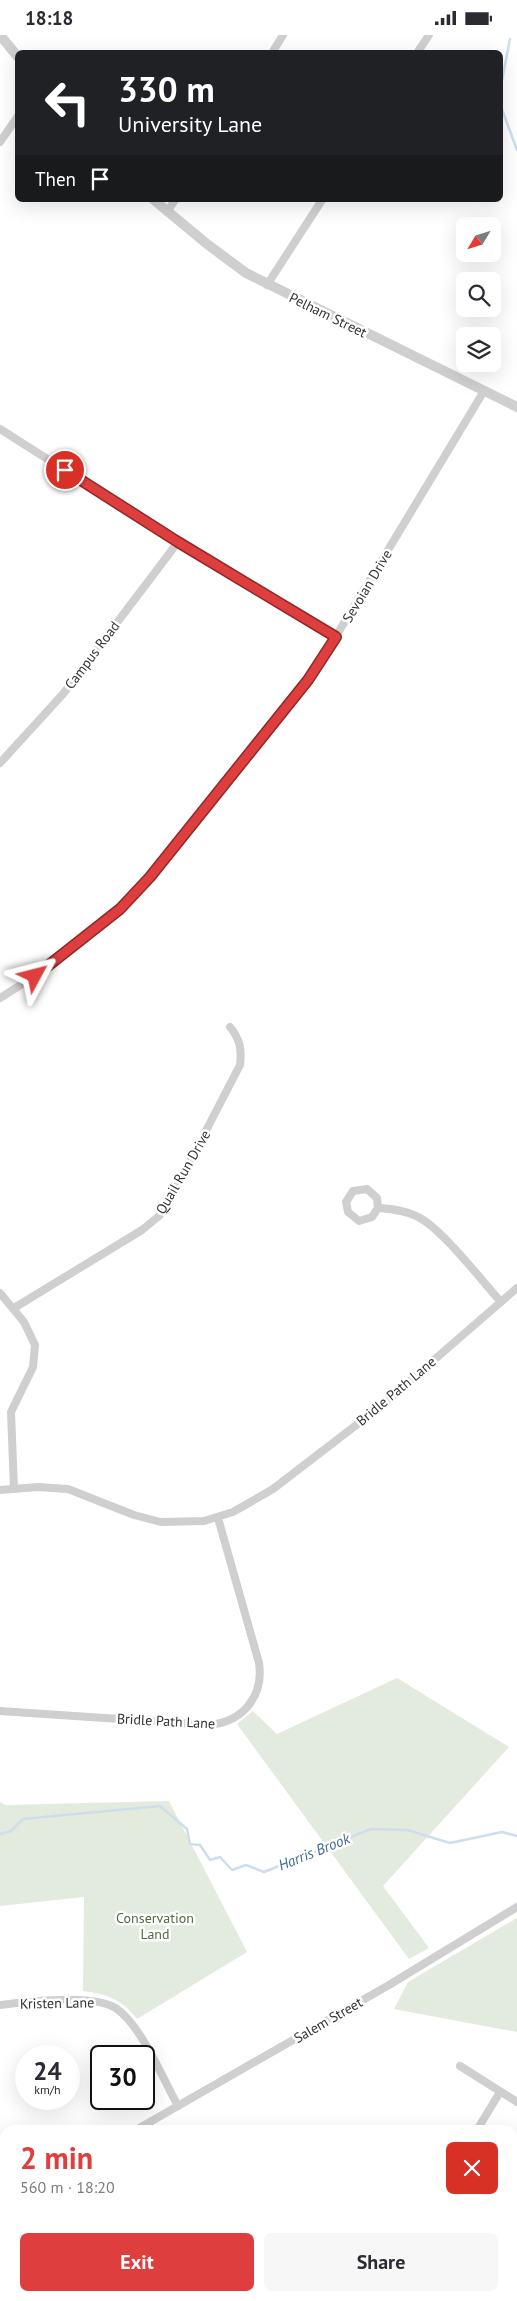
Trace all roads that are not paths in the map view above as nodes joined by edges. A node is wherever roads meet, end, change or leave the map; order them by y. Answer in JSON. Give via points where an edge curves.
{"nodes":[{"id":1,"x":0,"y":35,"type":"edge"},
{"id":2,"x":283,"y":35,"type":"edge"},
{"id":3,"x":429,"y":35,"type":"edge"},
{"id":4,"x":274,"y":50,"type":"edge"},
{"id":5,"x":419,"y":50,"type":"edge"},
{"id":6,"x":15,"y":53,"type":"edge"},
{"id":7,"x":15,"y":120,"type":"edge"},
{"id":8,"x":0,"y":142,"type":"edge"},
{"id":9,"x":156,"y":202,"type":"edge"},
{"id":10,"x":174,"y":202,"type":"edge"},
{"id":11,"x":321,"y":202,"type":"edge"},
{"id":12,"x":167,"y":212,"type":"junction"},
{"id":13,"x":268,"y":285,"type":"junction"},
{"id":14,"x":484,"y":391,"type":"junction"},
{"id":15,"x":517,"y":407,"type":"edge"},
{"id":16,"x":0,"y":429,"type":"edge"},
{"id":17,"x":178,"y":542,"type":"junction"},
{"id":18,"x":336,"y":637,"type":"junction"},
{"id":19,"x":0,"y":763,"type":"edge"},
{"id":20,"x":0,"y":998,"type":"edge"},
{"id":21,"x":230,"y":1027,"type":"dead end"},
{"id":22,"x":378,"y":1208,"type":"junction"},
{"id":23,"x":517,"y":1288,"type":"edge"},
{"id":24,"x":0,"y":1293,"type":"edge"},
{"id":25,"x":501,"y":1302,"type":"junction"},
{"id":26,"x":14,"y":1308,"type":"junction"},
{"id":27,"x":14,"y":1489,"type":"junction"},
{"id":28,"x":0,"y":1490,"type":"edge"},
{"id":29,"x":218,"y":1518,"type":"junction"},
{"id":30,"x":0,"y":1711,"type":"edge"},
{"id":31,"x":517,"y":1907,"type":"edge"},
{"id":32,"x":0,"y":2005,"type":"edge"},
{"id":33,"x":460,"y":2065,"type":"dead end"},
{"id":34,"x":500,"y":2092,"type":"junction"},
{"id":35,"x":517,"y":2102,"type":"edge"},
{"id":36,"x":178,"y":2106,"type":"junction"},
{"id":37,"x":145,"y":2125,"type":"edge"},
{"id":38,"x":480,"y":2125,"type":"edge"}],
"edges":[{"from":1,"to":6,"type":"street"},
{"from":2,"to":4,"type":"street"},
{"from":3,"to":5,"type":"street"},
{"from":7,"to":8,"type":"street"},
{"from":9,"to":12,"type":"street","name":"Pelham Street"},
{"from":10,"to":12,"type":"street"},
{"from":11,"to":13,"type":"street"},
{"from":12,"to":13,"type":"street","name":"Pelham Street","via":[[226,259]]},
{"from":13,"to":14,"type":"street","name":"Pelham Street"},
{"from":14,"to":15,"type":"street","name":"Pelham Street"},
{"from":14,"to":18,"type":"street","name":"Sevoian Drive"},
{"from":16,"to":17,"type":"street"},
{"from":17,"to":18,"type":"street"},
{"from":17,"to":19,"type":"street","name":"Campus Road","via":[[63,694]]},
{"from":18,"to":20,"type":"street","name":"Sevoian Drive","via":[[308,680],[150,877],[120,909],[35,976]]},
{"from":21,"to":26,"type":"street","name":"Quail Run Drive","via":[[239,1040],[240,1065],[164,1211],[142,1230]]},
{"from":22,"to":22,"type":"street","via":[[377,1198],[366,1189],[353,1191],[346,1202],[350,1215],[359,1221],[372,1217]]},
{"from":22,"to":25,"type":"street","via":[[410,1213],[428,1223]]},
{"from":23,"to":25,"type":"street","name":"Bridle Path Lane"},
{"from":24,"to":26,"type":"street"},
{"from":25,"to":29,"type":"street","name":"Bridle Path Lane","via":[[394,1395],[335,1441],[260,1497]]},
{"from":26,"to":27,"type":"street","via":[[30,1332],[35,1353],[32,1367],[11,1411]]},
{"from":27,"to":28,"type":"street","name":"Bridle Path Lane"},
{"from":27,"to":29,"type":"street","name":"Bridle Path Lane","via":[[68,1489],[161,1522],[190,1523]]},
{"from":29,"to":30,"type":"street","name":"Bridle Path Lane","via":[[259,1663],[258,1687],[246,1709],[225,1722],[209,1725]]},
{"from":31,"to":36,"type":"street","name":"Salem Street"},
{"from":32,"to":36,"type":"street","name":"Kristen Lane","via":[[68,2000],[103,2003],[116,2008],[138,2034]]},
{"from":33,"to":34,"type":"street"},
{"from":34,"to":35,"type":"street"},
{"from":34,"to":38,"type":"street"},
{"from":36,"to":37,"type":"street","name":"Salem Street"}]}
